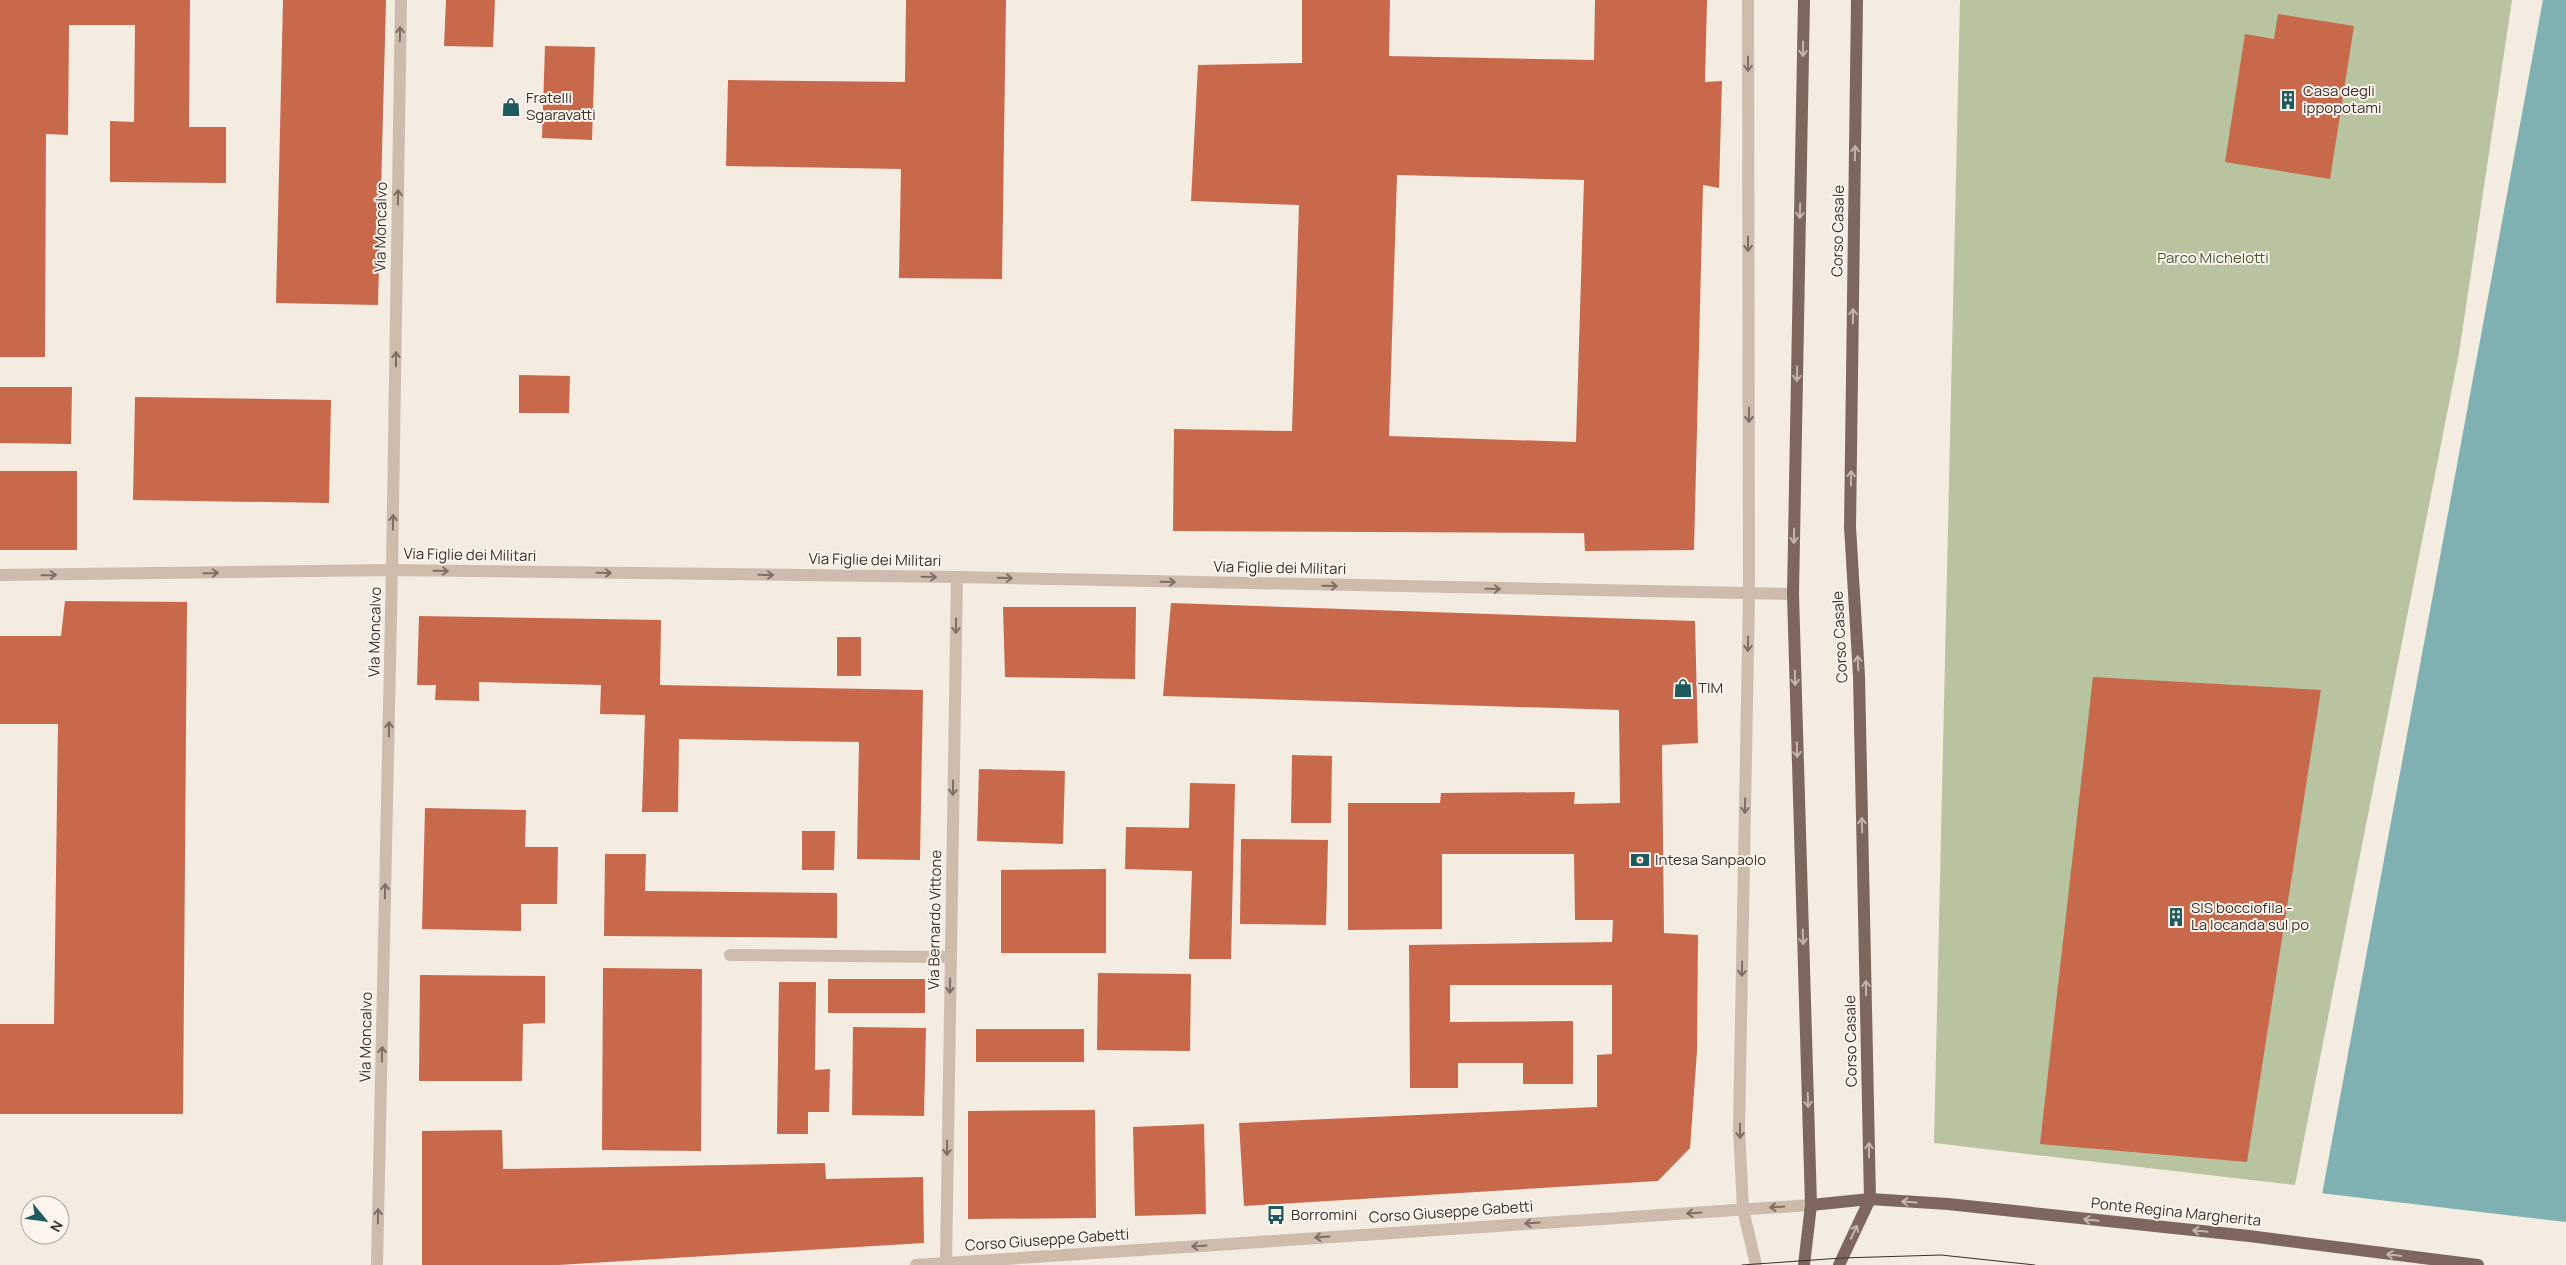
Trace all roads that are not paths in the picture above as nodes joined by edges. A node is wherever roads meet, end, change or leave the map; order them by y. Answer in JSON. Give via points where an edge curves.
{"nodes":[{"id":1,"x":401,"y":0,"type":"edge"},
{"id":2,"x":1748,"y":0,"type":"edge"},
{"id":3,"x":1804,"y":0,"type":"edge"},
{"id":4,"x":1857,"y":0,"type":"edge"},
{"id":5,"x":392,"y":570,"type":"junction"},
{"id":6,"x":0,"y":575,"type":"edge"},
{"id":7,"x":957,"y":577,"type":"junction"},
{"id":8,"x":1793,"y":594,"type":"junction"},
{"id":9,"x":1749,"y":595,"type":"junction"},
{"id":10,"x":730,"y":955,"type":"dead end"},
{"id":11,"x":950,"y":956,"type":"junction"},
{"id":12,"x":1870,"y":1199,"type":"junction"},
{"id":13,"x":1811,"y":1205,"type":"junction"},
{"id":14,"x":1743,"y":1209,"type":"junction"},
{"id":15,"x":946,"y":1263,"type":"junction"},
{"id":16,"x":377,"y":1265,"type":"edge"},
{"id":17,"x":916,"y":1265,"type":"edge"},
{"id":18,"x":1756,"y":1265,"type":"edge"},
{"id":19,"x":1804,"y":1265,"type":"edge"},
{"id":20,"x":1839,"y":1265,"type":"edge"},
{"id":21,"x":2478,"y":1265,"type":"edge"}],
"edges":[{"from":5,"to":1,"type":"street","name":"Via Moncalvo","one_way":true},
{"from":2,"to":9,"type":"street","one_way":true},
{"from":3,"to":8,"type":"main road","one_way":true},
{"from":12,"to":4,"type":"main road","name":"Corso Casale","one_way":true,"via":[[1859,676],[1850,527]]},
{"from":6,"to":5,"type":"street","name":"Via Figlie dei Militari","one_way":true},
{"from":5,"to":7,"type":"street","name":"Via Figlie dei Militari","one_way":true},
{"from":16,"to":5,"type":"street","name":"Via Moncalvo","one_way":true},
{"from":7,"to":9,"type":"street","name":"Via Figlie dei Militari","one_way":true},
{"from":7,"to":11,"type":"street","name":"Via Bernardo Vittone","one_way":true},
{"from":8,"to":9,"type":"street"},
{"from":8,"to":13,"type":"main road","one_way":true},
{"from":9,"to":14,"type":"street","one_way":true,"via":[[1740,1128]]},
{"from":10,"to":11,"type":"street"},
{"from":11,"to":15,"type":"street","name":"Via Bernardo Vittone","one_way":true},
{"from":12,"to":13,"type":"main road","name":"Corso Giuseppe Gabetti"},
{"from":20,"to":12,"type":"main road","name":"Corso Casale","one_way":true},
{"from":21,"to":12,"type":"main road","name":"Ponte Regina Margherita","one_way":true,"via":[[2249,1236]]},
{"from":13,"to":14,"type":"street","name":"Corso Giuseppe Gabetti","one_way":true},
{"from":13,"to":19,"type":"main road"},
{"from":14,"to":15,"type":"street","name":"Corso Giuseppe Gabetti","one_way":true},
{"from":14,"to":18,"type":"street"},
{"from":15,"to":17,"type":"street","name":"Corso Giuseppe Gabetti"}]}
